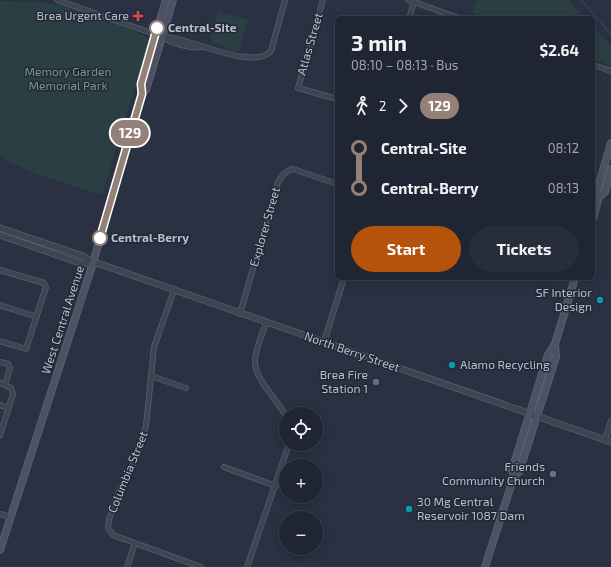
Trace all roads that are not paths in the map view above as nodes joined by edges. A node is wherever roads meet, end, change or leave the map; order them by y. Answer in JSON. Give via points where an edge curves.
{"nodes":[{"id":1,"x":57,"y":0,"type":"edge"},
{"id":2,"x":166,"y":0,"type":"edge"},
{"id":3,"x":173,"y":0,"type":"edge"},
{"id":4,"x":286,"y":0,"type":"edge"},
{"id":5,"x":323,"y":0,"type":"edge"},
{"id":6,"x":408,"y":0,"type":"edge"},
{"id":7,"x":414,"y":2,"type":"junction"},
{"id":8,"x":410,"y":16,"type":"edge"},
{"id":9,"x":453,"y":16,"type":"edge"},
{"id":10,"x":155,"y":35,"type":"junction"},
{"id":11,"x":162,"y":37,"type":"junction"},
{"id":12,"x":595,"y":66,"type":"edge"},
{"id":13,"x":611,"y":71,"type":"edge"},
{"id":14,"x":142,"y":94,"type":"junction"},
{"id":15,"x":335,"y":98,"type":"edge"},
{"id":16,"x":611,"y":143,"type":"edge"},
{"id":17,"x":611,"y":169,"type":"edge"},
{"id":18,"x":335,"y":183,"type":"edge"},
{"id":19,"x":599,"y":197,"type":"junction"},
{"id":20,"x":595,"y":211,"type":"edge"},
{"id":21,"x":0,"y":228,"type":"edge"},
{"id":22,"x":0,"y":235,"type":"edge"},
{"id":23,"x":93,"y":263,"type":"junction"},
{"id":24,"x":0,"y":270,"type":"edge"},
{"id":25,"x":343,"y":280,"type":"edge"},
{"id":26,"x":574,"y":280,"type":"edge"},
{"id":27,"x":174,"y":290,"type":"junction"},
{"id":28,"x":0,"y":305,"type":"edge"},
{"id":29,"x":240,"y":314,"type":"junction"},
{"id":30,"x":37,"y":317,"type":"junction"},
{"id":31,"x":266,"y":322,"type":"junction"},
{"id":32,"x":0,"y":341,"type":"edge"},
{"id":33,"x":324,"y":342,"type":"junction"},
{"id":34,"x":555,"y":344,"type":"junction"},
{"id":35,"x":0,"y":362,"type":"edge"},
{"id":36,"x":151,"y":376,"type":"junction"},
{"id":37,"x":2,"y":384,"type":"edge"},
{"id":38,"x":186,"y":388,"type":"dead end"},
{"id":39,"x":0,"y":405,"type":"edge"},
{"id":40,"x":280,"y":407,"type":"edge"},
{"id":41,"x":9,"y":408,"type":"junction"},
{"id":42,"x":530,"y":414,"type":"junction"},
{"id":43,"x":538,"y":417,"type":"junction"},
{"id":44,"x":611,"y":422,"type":"edge"},
{"id":45,"x":0,"y":435,"type":"edge"},
{"id":46,"x":608,"y":441,"type":"edge"},
{"id":47,"x":287,"y":451,"type":"edge"},
{"id":48,"x":224,"y":467,"type":"dead end"},
{"id":49,"x":514,"y":476,"type":"junction"},
{"id":50,"x":276,"y":486,"type":"junction"},
{"id":51,"x":0,"y":514,"type":"edge"},
{"id":52,"x":10,"y":518,"type":"junction"},
{"id":53,"x":135,"y":543,"type":"junction"},
{"id":54,"x":0,"y":550,"type":"edge"},
{"id":55,"x":127,"y":567,"type":"edge"},
{"id":56,"x":201,"y":567,"type":"edge"},
{"id":57,"x":247,"y":567,"type":"edge"},
{"id":58,"x":485,"y":567,"type":"edge"}],
"edges":[{"from":1,"to":10,"type":"street"},
{"from":2,"to":10,"type":"main road","name":"West Central Avenue"},
{"from":3,"to":11,"type":"main road","name":"West Central Avenue"},
{"from":4,"to":11,"type":"street","via":[[268,55],[240,57],[168,41]]},
{"from":5,"to":15,"type":"street","name":"Atlas Street","via":[[298,88]]},
{"from":6,"to":7,"type":"street"},
{"from":7,"to":8,"type":"street"},
{"from":7,"to":9,"type":"street"},
{"from":10,"to":11,"type":"street"},
{"from":10,"to":14,"type":"main road","name":"West Central Avenue","via":[[141,84]]},
{"from":11,"to":14,"type":"main road","name":"West Central Avenue","via":[[146,90]]},
{"from":12,"to":13,"type":"street"},
{"from":14,"to":23,"type":"main road","name":"West Central Avenue"},
{"from":16,"to":19,"type":"main road","via":[[597,191]]},
{"from":17,"to":19,"type":"main road","via":[[605,192]]},
{"from":18,"to":29,"type":"street","name":"Explorer Street","via":[[293,169],[282,176],[278,182]]},
{"from":19,"to":20,"type":"main road"},
{"from":21,"to":23,"type":"street","name":"North Berry Street","via":[[83,256]]},
{"from":22,"to":23,"type":"street","name":"North Berry Street","via":[[80,263]]},
{"from":23,"to":27,"type":"street","name":"North Berry Street"},
{"from":23,"to":52,"type":"main road","name":"West Central Avenue"},
{"from":24,"to":30,"type":"street","via":[[44,283],[46,287]]},
{"from":25,"to":33,"type":"street"},
{"from":26,"to":34,"type":"main road"},
{"from":27,"to":29,"type":"street","name":"North Berry Street"},
{"from":27,"to":36,"type":"street","name":"Columbia Street","via":[[154,347]]},
{"from":28,"to":30,"type":"street"},
{"from":29,"to":31,"type":"street","name":"North Berry Street"},
{"from":30,"to":32,"type":"street","via":[[26,349]]},
{"from":31,"to":33,"type":"street","name":"North Berry Street"},
{"from":31,"to":40,"type":"street","via":[[255,363],[258,373]]},
{"from":33,"to":42,"type":"street","name":"North Berry Street"},
{"from":34,"to":42,"type":"main road","via":[[548,354]]},
{"from":34,"to":43,"type":"main road","via":[[556,357]]},
{"from":35,"to":37,"type":"street","via":[[8,364],[10,368]]},
{"from":36,"to":38,"type":"street"},
{"from":36,"to":53,"type":"street","name":"Columbia Street","via":[[146,426],[108,525],[112,535]]},
{"from":37,"to":41,"type":"street","via":[[13,390]]},
{"from":39,"to":41,"type":"street"},
{"from":41,"to":45,"type":"street"},
{"from":42,"to":43,"type":"street","name":"North Berry Street"},
{"from":42,"to":49,"type":"main road","via":[[512,470]]},
{"from":43,"to":46,"type":"street","name":"North Berry Street"},
{"from":43,"to":49,"type":"main road","via":[[519,472]]},
{"from":44,"to":46,"type":"street"},
{"from":47,"to":50,"type":"street"},
{"from":48,"to":50,"type":"street"},
{"from":49,"to":58,"type":"main road"},
{"from":50,"to":57,"type":"street"},
{"from":51,"to":52,"type":"street"},
{"from":52,"to":54,"type":"main road","name":"West Central Avenue"},
{"from":53,"to":55,"type":"street"},
{"from":53,"to":56,"type":"street","name":"Columbia Street"}]}
